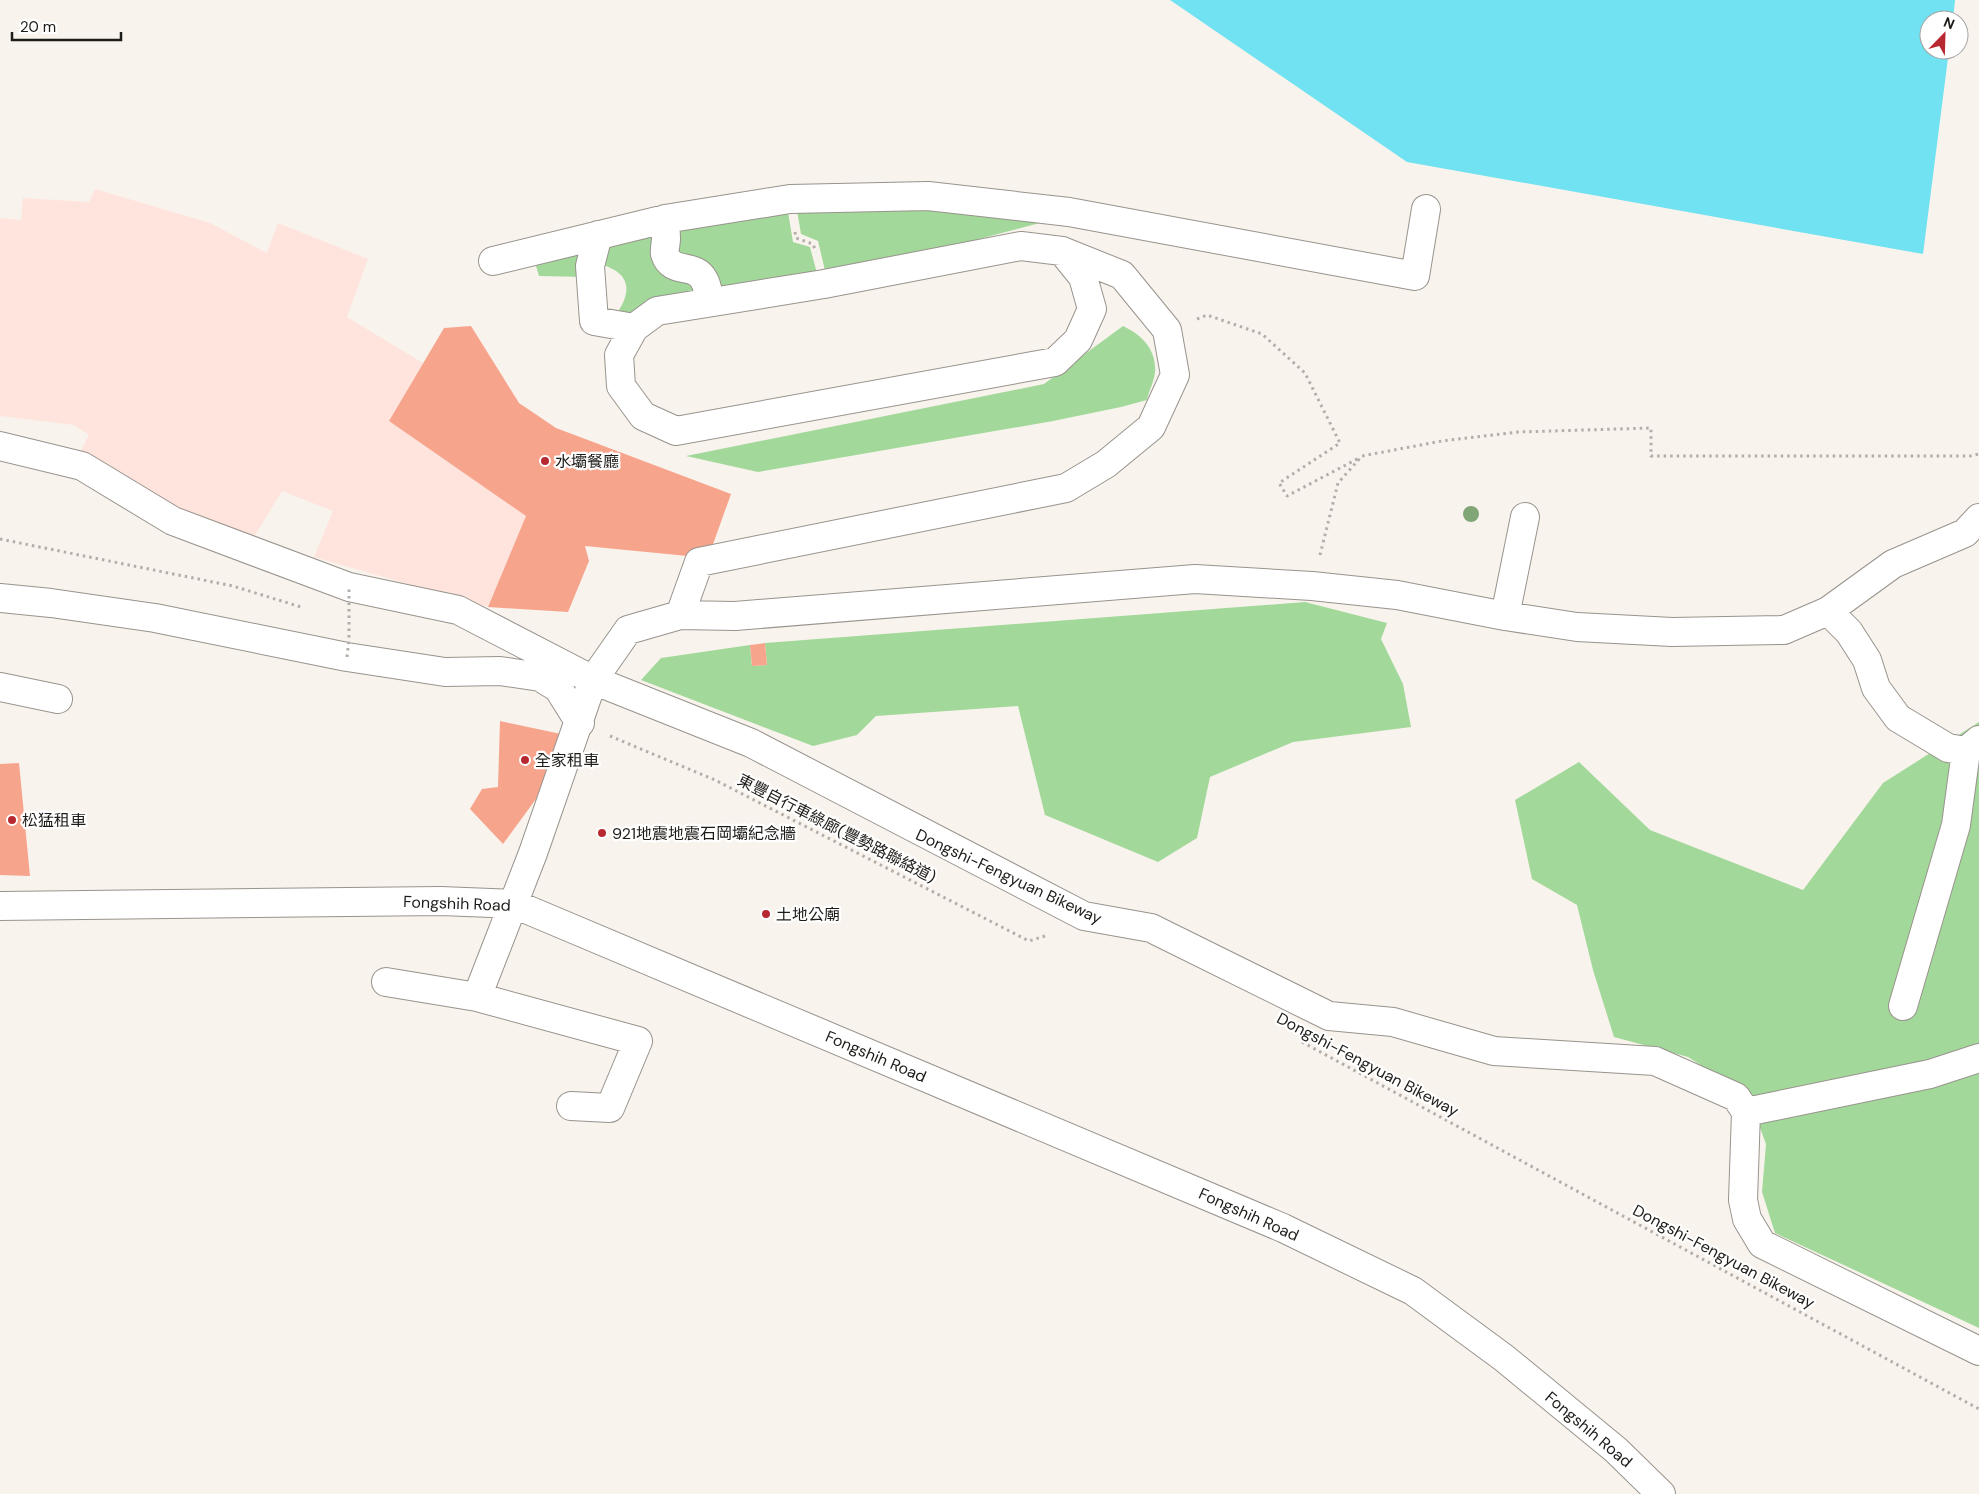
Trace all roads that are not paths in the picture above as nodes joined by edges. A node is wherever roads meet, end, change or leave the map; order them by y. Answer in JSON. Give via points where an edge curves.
{"nodes":[{"id":1,"x":1426,"y":209,"type":"dead end"},
{"id":2,"x":665,"y":219,"type":"junction"},
{"id":3,"x":598,"y":235,"type":"junction"},
{"id":4,"x":1062,"y":250,"type":"junction"},
{"id":5,"x":493,"y":261,"type":"dead end"},
{"id":6,"x":710,"y":302,"type":"junction"},
{"id":7,"x":634,"y":328,"type":"junction"},
{"id":8,"x":0,"y":446,"type":"edge"},
{"id":9,"x":1525,"y":517,"type":"dead end"},
{"id":10,"x":1979,"y":518,"type":"edge"},
{"id":11,"x":0,"y":598,"type":"edge"},
{"id":12,"x":1828,"y":611,"type":"junction"},
{"id":13,"x":680,"y":615,"type":"junction"},
{"id":14,"x":1505,"y":616,"type":"junction"},
{"id":15,"x":593,"y":680,"type":"junction"},
{"id":16,"x":0,"y":687,"type":"edge"},
{"id":17,"x":58,"y":699,"type":"dead end"},
{"id":18,"x":580,"y":723,"type":"junction"},
{"id":19,"x":1972,"y":746,"type":"edge"},
{"id":20,"x":514,"y":904,"type":"junction"},
{"id":21,"x":0,"y":906,"type":"edge"},
{"id":22,"x":386,"y":982,"type":"dead end"},
{"id":23,"x":477,"y":997,"type":"junction"},
{"id":24,"x":1903,"y":1006,"type":"dead end"},
{"id":25,"x":1979,"y":1058,"type":"edge"},
{"id":26,"x":571,"y":1106,"type":"dead end"},
{"id":27,"x":1746,"y":1112,"type":"junction"},
{"id":28,"x":1979,"y":1351,"type":"edge"},
{"id":29,"x":1661,"y":1494,"type":"edge"}],
"edges":[{"from":1,"to":2,"type":"street","via":[[1415,276],[1069,212],[928,196],[790,199]]},
{"from":2,"to":3,"type":"street"},
{"from":2,"to":6,"type":"street","via":[[664,253],[671,264],[678,268],[687,267],[705,280]]},
{"from":3,"to":5,"type":"street"},
{"from":3,"to":7,"type":"street","via":[[590,266],[594,321]]},
{"from":4,"to":6,"type":"street","via":[[1021,246]]},
{"from":4,"to":7,"type":"street","via":[[1083,277],[1092,309],[1078,340],[1055,362],[676,431],[643,416],[621,386],[618,355]]},
{"from":4,"to":13,"type":"street","via":[[1122,275],[1167,330],[1175,375],[1151,427],[1106,464],[1066,488],[699,562]]},
{"from":6,"to":7,"type":"street","via":[[657,311]]},
{"from":8,"to":15,"type":"street","via":[[82,466],[174,521],[349,587],[458,610]]},
{"from":9,"to":14,"type":"street"},
{"from":10,"to":12,"type":"street","via":[[1965,534],[1893,564]]},
{"from":11,"to":18,"type":"street","via":[[155,618],[346,657],[445,672],[500,671],[540,677],[558,688]]},
{"from":12,"to":14,"type":"street","via":[[1784,630],[1672,632],[1577,627]]},
{"from":12,"to":19,"type":"street","via":[[1849,632],[1867,660],[1876,688],[1898,718],[1948,748]]},
{"from":13,"to":14,"type":"street","via":[[735,616],[1195,579],[1397,595]]},
{"from":13,"to":15,"type":"street","via":[[628,630]]},
{"from":15,"to":18,"type":"street"},
{"from":15,"to":27,"type":"street","via":[[751,743],[1084,916],[1151,928],[1330,1016],[1392,1022],[1494,1051],[1655,1060],[1736,1097]]},
{"from":16,"to":17,"type":"street"},
{"from":18,"to":20,"type":"street"},
{"from":19,"to":24,"type":"street","via":[[1956,825]]},
{"from":20,"to":21,"type":"street","name":"Fongshih Road","via":[[422,901]]},
{"from":20,"to":23,"type":"street"},
{"from":20,"to":29,"type":"street","name":"Fongshih Road","via":[[1283,1228],[1413,1291],[1511,1364],[1616,1450]]},
{"from":22,"to":23,"type":"street"},
{"from":23,"to":26,"type":"street","via":[[638,1040],[610,1108]]},
{"from":25,"to":27,"type":"street","via":[[1930,1074]]},
{"from":27,"to":28,"type":"street","via":[[1743,1200],[1747,1219],[1762,1244]]}]}
